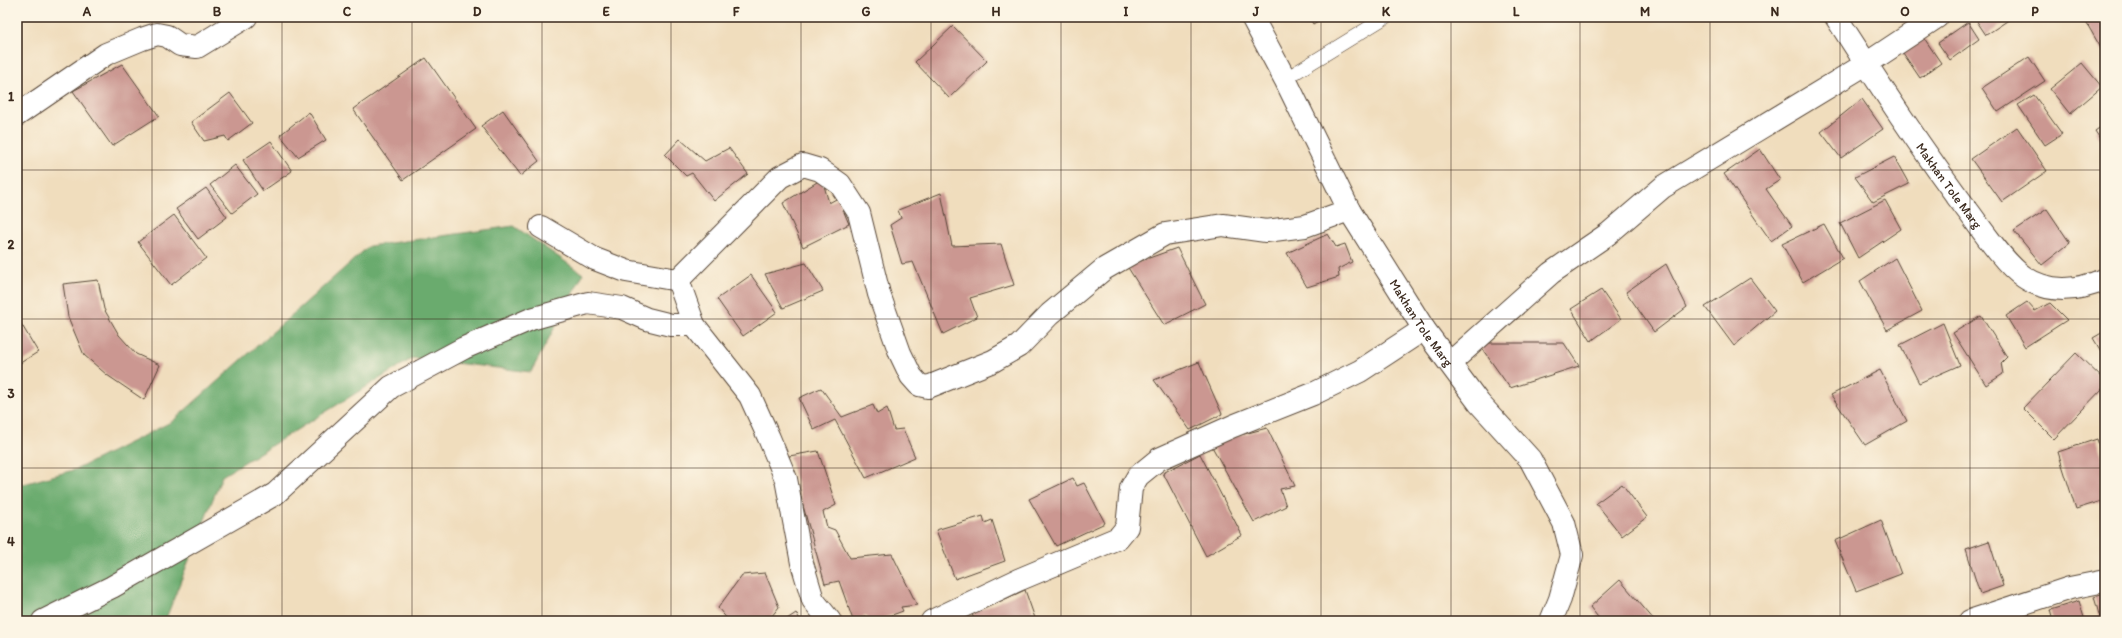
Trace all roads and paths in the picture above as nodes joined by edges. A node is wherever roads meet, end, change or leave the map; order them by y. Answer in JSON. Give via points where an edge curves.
{"nodes":[{"id":1,"x":246,"y":17,"type":"edge"},
{"id":2,"x":1252,"y":17,"type":"edge"},
{"id":3,"x":1386,"y":17,"type":"edge"},
{"id":4,"x":1836,"y":17,"type":"edge"},
{"id":5,"x":1937,"y":17,"type":"edge"},
{"id":6,"x":1866,"y":64,"type":"junction"},
{"id":7,"x":1285,"y":79,"type":"junction"},
{"id":8,"x":17,"y":115,"type":"edge"},
{"id":9,"x":1348,"y":210,"type":"junction"},
{"id":10,"x":541,"y":227,"type":"dead end"},
{"id":11,"x":678,"y":280,"type":"junction"},
{"id":12,"x":2105,"y":280,"type":"edge"},
{"id":13,"x":694,"y":325,"type":"junction"},
{"id":14,"x":1424,"y":329,"type":"junction"},
{"id":15,"x":1450,"y":363,"type":"junction"},
{"id":16,"x":2105,"y":581,"type":"edge"},
{"id":17,"x":958,"y":615,"type":"edge"},
{"id":18,"x":43,"y":621,"type":"edge"},
{"id":19,"x":830,"y":621,"type":"edge"},
{"id":20,"x":932,"y":621,"type":"edge"},
{"id":21,"x":1551,"y":621,"type":"edge"},
{"id":22,"x":1970,"y":621,"type":"edge"}],
"edges":[{"from":1,"to":8,"type":"street","via":[[197,47],[180,45],[166,36],[157,34],[106,54]]},
{"from":2,"to":7,"type":"street","name":"Makhan Tole Marg"},
{"from":3,"to":7,"type":"lane"},
{"from":4,"to":6,"type":"street","name":"Makhan Tole Marg"},
{"from":5,"to":6,"type":"street"},
{"from":6,"to":12,"type":"street","name":"Makhan Tole Marg","via":[[1954,194],[1995,247],[2024,277],[2047,287],[2068,291]]},
{"from":6,"to":15,"type":"street","via":[[1663,187],[1608,234],[1551,273]]},
{"from":7,"to":9,"type":"street","name":"Makhan Tole Marg"},
{"from":9,"to":11,"type":"street","via":[[1305,226],[1266,230],[1223,225],[1165,234],[1104,269],[1050,314],[1018,346],[993,361],[928,387],[919,385],[911,376],[900,353],[879,294],[859,213],[840,184],[820,170],[803,165],[780,177]]},
{"from":9,"to":14,"type":"street","name":"Makhan Tole Marg"},
{"from":10,"to":11,"type":"street","via":[[595,259],[626,271]]},
{"from":11,"to":13,"type":"street"},
{"from":13,"to":18,"type":"street","via":[[671,325],[647,319],[622,308],[588,303],[531,319],[464,348],[391,387],[275,494],[112,587]]},
{"from":13,"to":19,"type":"street","via":[[750,396],[786,479],[802,563],[813,600]]},
{"from":14,"to":15,"type":"street","name":"Makhan Tole Marg"},
{"from":14,"to":17,"type":"street","via":[[1360,371],[1313,394],[1159,459],[1138,476],[1131,488],[1127,527],[1118,538],[1025,577]]},
{"from":15,"to":21,"type":"street","name":"Makhan Tole Marg","via":[[1479,403],[1530,459],[1564,523],[1572,555]]},
{"from":16,"to":22,"type":"street","via":[[2070,588]]},
{"from":17,"to":20,"type":"street"}]}
